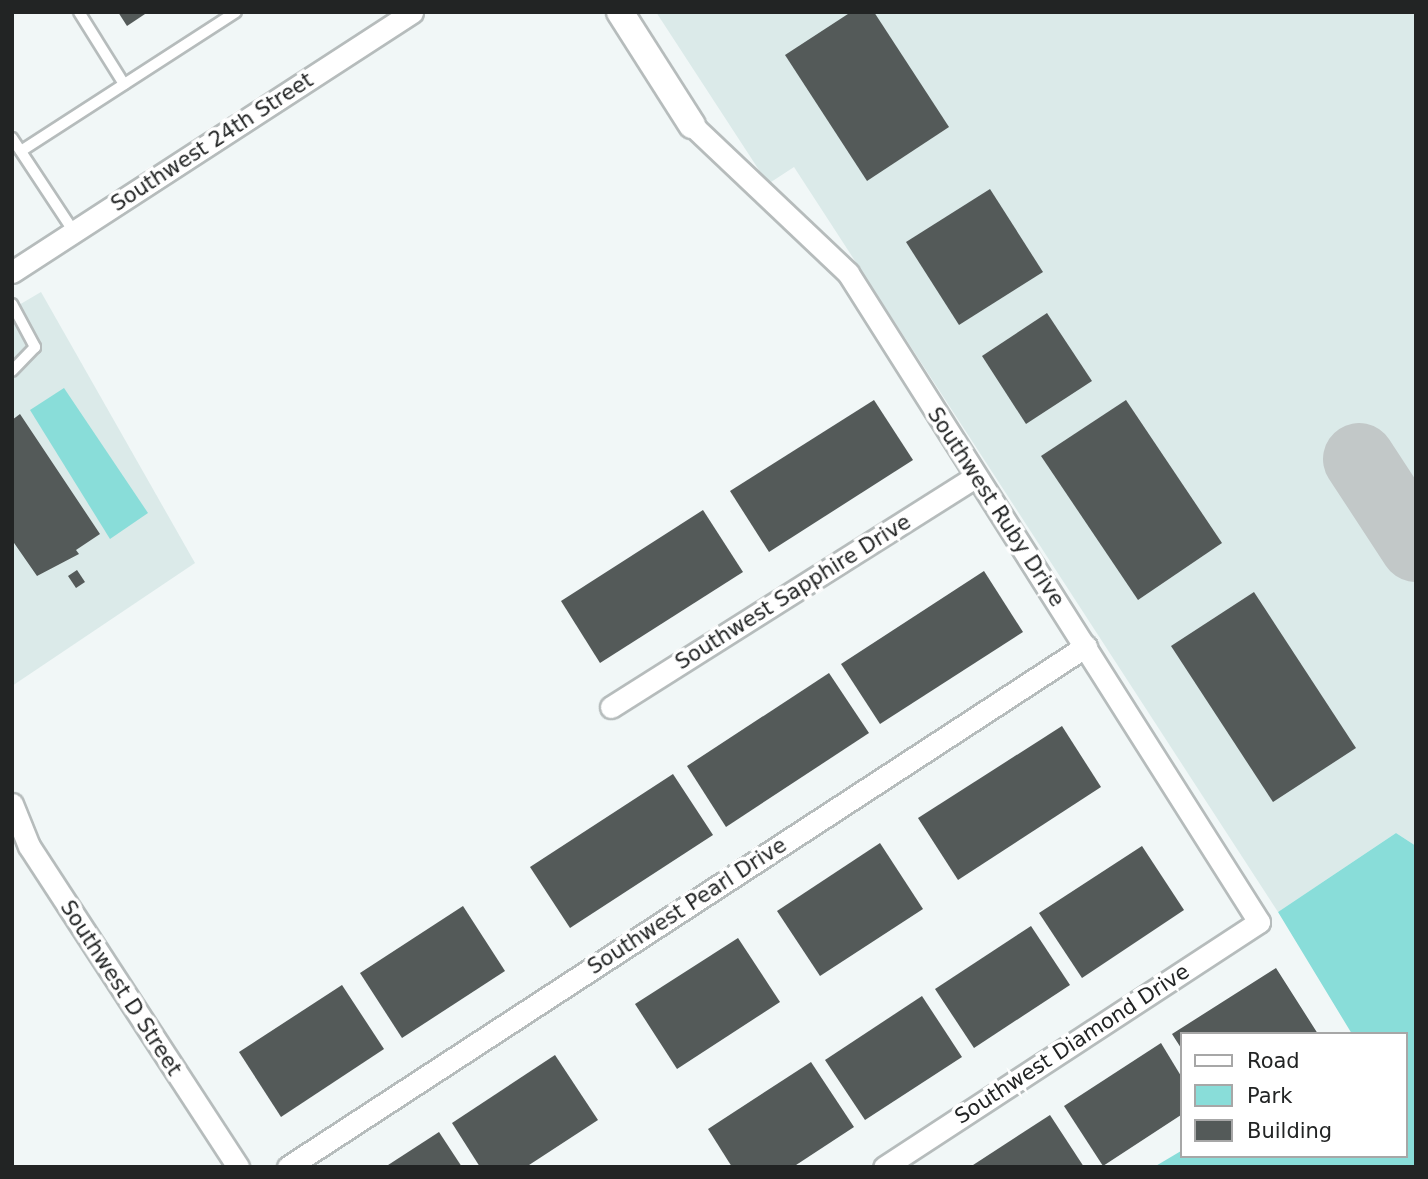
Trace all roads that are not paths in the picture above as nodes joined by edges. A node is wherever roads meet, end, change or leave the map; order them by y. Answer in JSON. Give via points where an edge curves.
{"nodes":[{"id":1,"x":79,"y":12,"type":"edge"},
{"id":2,"x":236,"y":12,"type":"edge"},
{"id":3,"x":412,"y":12,"type":"edge"},
{"id":4,"x":620,"y":12,"type":"edge"},
{"id":5,"x":124,"y":85,"type":"junction"},
{"id":6,"x":692,"y":124,"type":"joint"},
{"id":7,"x":12,"y":138,"type":"edge"},
{"id":8,"x":21,"y":151,"type":"junction"},
{"id":9,"x":74,"y":232,"type":"junction"},
{"id":10,"x":12,"y":272,"type":"edge"},
{"id":11,"x":12,"y":304,"type":"edge"},
{"id":12,"x":12,"y":371,"type":"edge"},
{"id":13,"x":975,"y":477,"type":"junction"},
{"id":14,"x":1086,"y":646,"type":"junction"},
{"id":15,"x":611,"y":707,"type":"dead end"},
{"id":16,"x":12,"y":804,"type":"edge"},
{"id":17,"x":1259,"y":922,"type":"joint"},
{"id":18,"x":238,"y":1167,"type":"edge"},
{"id":19,"x":288,"y":1167,"type":"edge"},
{"id":20,"x":884,"y":1167,"type":"edge"}],
"edges":[{"from":1,"to":5,"type":"lane"},
{"from":2,"to":5,"type":"lane"},
{"from":3,"to":9,"type":"street","name":"Southwest 24th Street"},
{"from":4,"to":6,"type":"street"},
{"from":5,"to":8,"type":"lane"},
{"from":6,"to":13,"type":"street","name":"Southwest Ruby Drive","via":[[848,273]]},
{"from":7,"to":8,"type":"lane"},
{"from":8,"to":9,"type":"lane"},
{"from":9,"to":10,"type":"street","name":"Southwest 24th Street"},
{"from":11,"to":12,"type":"lane","via":[[35,347]]},
{"from":13,"to":14,"type":"street","name":"Southwest Ruby Drive"},
{"from":13,"to":15,"type":"street","name":"Southwest Sapphire Drive"},
{"from":14,"to":17,"type":"street","name":"Southwest Ruby Drive"},
{"from":14,"to":19,"type":"street","name":"Southwest Pearl Drive"},
{"from":16,"to":18,"type":"street","name":"Southwest D Street","via":[[29,846]]},
{"from":17,"to":20,"type":"street","name":"Southwest Diamond Drive"}]}
